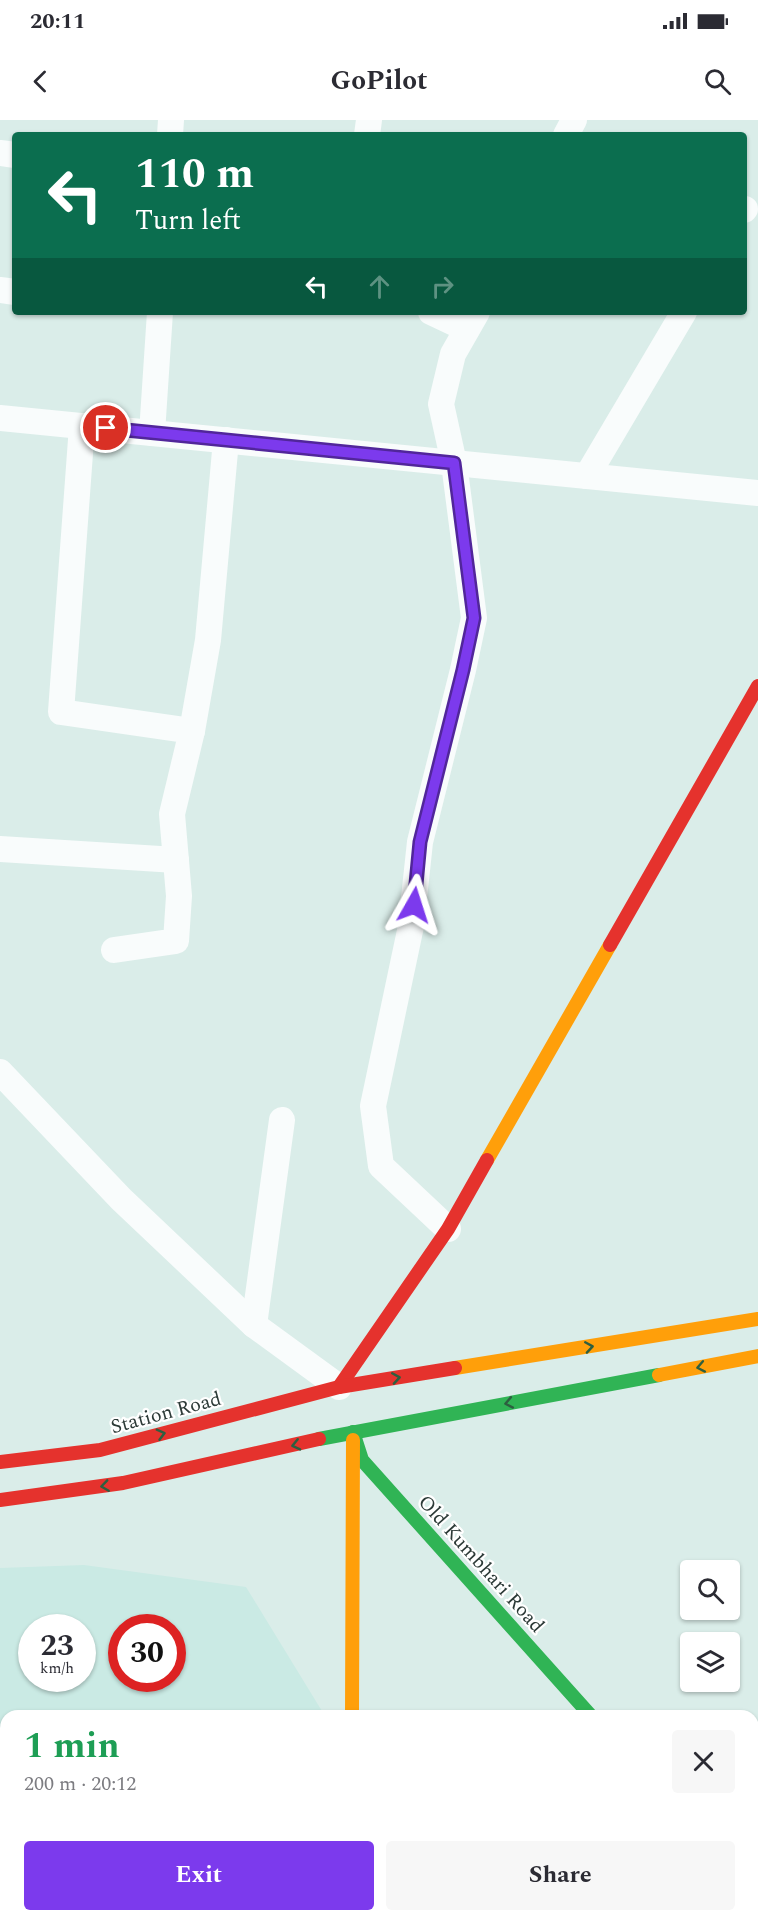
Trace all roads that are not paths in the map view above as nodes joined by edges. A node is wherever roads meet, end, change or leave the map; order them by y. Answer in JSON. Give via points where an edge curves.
{"nodes":[{"id":1,"x":160,"y":315,"type":"edge"},
{"id":2,"x":445,"y":315,"type":"edge"},
{"id":3,"x":682,"y":315,"type":"edge"},
{"id":4,"x":472,"y":321,"type":"edge"},
{"id":5,"x":0,"y":418,"type":"edge"},
{"id":6,"x":82,"y":426,"type":"junction"},
{"id":7,"x":153,"y":433,"type":"junction"},
{"id":8,"x":226,"y":440,"type":"junction"},
{"id":9,"x":454,"y":463,"type":"junction"},
{"id":10,"x":587,"y":476,"type":"junction"},
{"id":11,"x":758,"y":493,"type":"edge"},
{"id":12,"x":758,"y":686,"type":"edge"},
{"id":13,"x":192,"y":731,"type":"junction"},
{"id":14,"x":0,"y":849,"type":"edge"},
{"id":15,"x":176,"y":860,"type":"junction"},
{"id":16,"x":114,"y":950,"type":"dead end"},
{"id":17,"x":0,"y":1072,"type":"edge"},
{"id":18,"x":282,"y":1120,"type":"dead end"},
{"id":19,"x":448,"y":1229,"type":"junction"},
{"id":20,"x":758,"y":1320,"type":"edge"},
{"id":21,"x":254,"y":1325,"type":"junction"},
{"id":22,"x":758,"y":1356,"type":"edge"},
{"id":23,"x":339,"y":1387,"type":"junction"},
{"id":24,"x":353,"y":1432,"type":"junction"},
{"id":25,"x":0,"y":1462,"type":"edge"},
{"id":26,"x":0,"y":1500,"type":"edge"},
{"id":27,"x":352,"y":1710,"type":"edge"},
{"id":28,"x":586,"y":1710,"type":"edge"}],
"edges":[{"from":1,"to":7,"type":"street"},
{"from":2,"to":4,"type":"street"},
{"from":3,"to":10,"type":"street"},
{"from":4,"to":9,"type":"street","via":[[453,354],[441,404]]},
{"from":5,"to":6,"type":"street"},
{"from":6,"to":7,"type":"street"},
{"from":6,"to":13,"type":"street","via":[[61,712]]},
{"from":7,"to":8,"type":"street"},
{"from":8,"to":9,"type":"street"},
{"from":8,"to":13,"type":"street","via":[[208,640]]},
{"from":9,"to":10,"type":"street"},
{"from":9,"to":19,"type":"street","via":[[474,618],[420,842],[411,926],[374,1106],[381,1166]]},
{"from":10,"to":11,"type":"street"},
{"from":12,"to":19,"type":"main road"},
{"from":13,"to":15,"type":"street","via":[[172,814]]},
{"from":14,"to":15,"type":"street"},
{"from":15,"to":16,"type":"street","via":[[176,941]]},
{"from":17,"to":21,"type":"street","via":[[121,1199]]},
{"from":18,"to":21,"type":"street"},
{"from":19,"to":23,"type":"main road"},
{"from":23,"to":20,"type":"main road","name":"Station Road","one_way":true},
{"from":21,"to":23,"type":"street"},
{"from":22,"to":24,"type":"main road","one_way":true},
{"from":25,"to":23,"type":"main road","name":"Station Road","one_way":true,"via":[[100,1450]]},
{"from":24,"to":26,"type":"main road","one_way":true,"via":[[123,1483]]},
{"from":24,"to":27,"type":"main road"},
{"from":24,"to":28,"type":"main road","name":"Old Kumbhari Road","via":[[362,1460]]}]}
